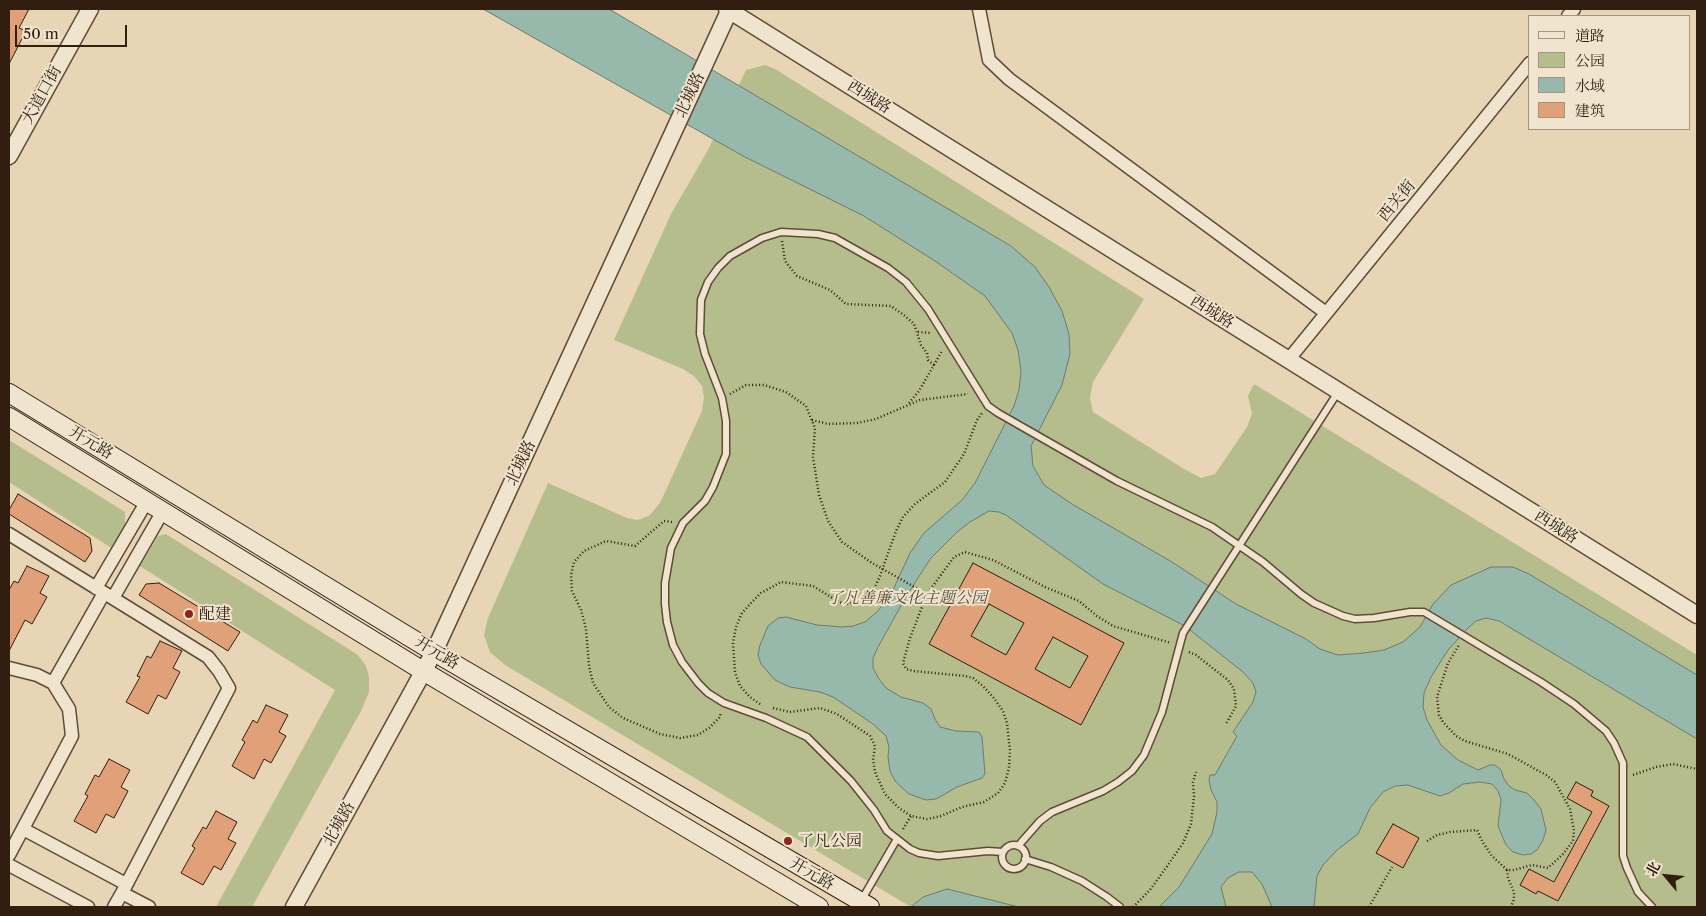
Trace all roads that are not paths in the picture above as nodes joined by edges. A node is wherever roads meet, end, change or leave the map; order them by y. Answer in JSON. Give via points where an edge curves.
{"nodes":[{"id":1,"x":90,"y":9,"type":"edge"},
{"id":2,"x":729,"y":9,"type":"edge"},
{"id":3,"x":980,"y":9,"type":"edge"},
{"id":4,"x":1528,"y":65,"type":"edge"},
{"id":5,"x":9,"y":156,"type":"edge"},
{"id":6,"x":1326,"y":313,"type":"junction"},
{"id":7,"x":1289,"y":359,"type":"junction"},
{"id":8,"x":1339,"y":391,"type":"junction"},
{"id":9,"x":9,"y":393,"type":"edge"},
{"id":10,"x":9,"y":417,"type":"edge"},
{"id":11,"x":147,"y":501,"type":"junction"},
{"id":12,"x":163,"y":511,"type":"junction"},
{"id":13,"x":9,"y":534,"type":"edge"},
{"id":14,"x":1239,"y":545,"type":"junction"},
{"id":15,"x":104,"y":593,"type":"junction"},
{"id":16,"x":1697,"y":615,"type":"edge"},
{"id":17,"x":434,"y":652,"type":"junction"},
{"id":18,"x":9,"y":668,"type":"edge"},
{"id":19,"x":423,"y":671,"type":"junction"},
{"id":20,"x":53,"y":683,"type":"junction"},
{"id":21,"x":22,"y":829,"type":"junction"},
{"id":22,"x":897,"y":839,"type":"junction"},
{"id":23,"x":1018,"y":846,"type":"junction"},
{"id":24,"x":1003,"y":852,"type":"junction"},
{"id":25,"x":9,"y":855,"type":"edge"},
{"id":26,"x":1025,"y":858,"type":"junction"},
{"id":27,"x":9,"y":865,"type":"edge"},
{"id":28,"x":124,"y":888,"type":"junction"},
{"id":29,"x":865,"y":904,"type":"edge"},
{"id":30,"x":88,"y":907,"type":"edge"},
{"id":31,"x":114,"y":907,"type":"edge"},
{"id":32,"x":149,"y":907,"type":"edge"},
{"id":33,"x":294,"y":907,"type":"edge"},
{"id":34,"x":819,"y":907,"type":"edge"},
{"id":35,"x":1120,"y":907,"type":"edge"},
{"id":36,"x":1652,"y":907,"type":"edge"}],
"edges":[{"from":1,"to":5,"type":"street","name":"大道口街"},
{"from":2,"to":7,"type":"street","name":"西城路"},
{"from":2,"to":17,"type":"street","name":"北城路"},
{"from":3,"to":6,"type":"street","via":[[989,60],[1009,79]]},
{"from":4,"to":6,"type":"street","name":"西关街"},
{"from":6,"to":7,"type":"street","name":"西关街"},
{"from":7,"to":8,"type":"street","name":"西城路"},
{"from":8,"to":14,"type":"lane"},
{"from":8,"to":16,"type":"street","name":"西城路"},
{"from":9,"to":17,"type":"main road","name":"开元路"},
{"from":10,"to":11,"type":"main road","name":"开元路"},
{"from":11,"to":12,"type":"main road","name":"开元路"},
{"from":11,"to":15,"type":"street"},
{"from":12,"to":15,"type":"street"},
{"from":12,"to":19,"type":"main road","name":"开元路"},
{"from":13,"to":15,"type":"street"},
{"from":14,"to":22,"type":"lane","via":[[1196,518],[1123,484],[988,406],[928,309],[906,282],[836,238],[782,232],[762,238],[730,256],[708,282],[701,300],[700,334],[722,398],[726,454],[714,487],[683,523],[671,548],[665,583],[667,622],[673,645],[698,683],[724,703],[807,737],[851,780],[881,823]]},
{"from":14,"to":23,"type":"lane","via":[[1184,633],[1162,712],[1136,766],[1103,791],[1052,812]]},
{"from":14,"to":36,"type":"lane","via":[[1301,594],[1343,616],[1355,619],[1424,612],[1541,682],[1593,719],[1606,731],[1623,763],[1624,856],[1638,892]]},
{"from":15,"to":20,"type":"street"},
{"from":15,"to":28,"type":"street","via":[[208,658],[229,688]]},
{"from":17,"to":19,"type":"street","name":"北城路"},
{"from":17,"to":29,"type":"main road","name":"开元路"},
{"from":18,"to":20,"type":"street"},
{"from":19,"to":33,"type":"street","name":"北城路"},
{"from":19,"to":34,"type":"main road","name":"开元路"},
{"from":20,"to":21,"type":"street","via":[[70,709],[72,736]]},
{"from":21,"to":25,"type":"street"},
{"from":21,"to":28,"type":"street"},
{"from":22,"to":24,"type":"lane","via":[[910,849],[929,855]]},
{"from":22,"to":29,"type":"lane"},
{"from":23,"to":24,"type":"lane","via":[[1010,846]]},
{"from":23,"to":26,"type":"lane","via":[[1024,851]]},
{"from":24,"to":26,"type":"lane","via":[[1003,862],[1012,868],[1019,867]]},
{"from":26,"to":35,"type":"lane","via":[[1082,881]]},
{"from":27,"to":30,"type":"street"},
{"from":28,"to":31,"type":"street"},
{"from":28,"to":32,"type":"street"}]}
